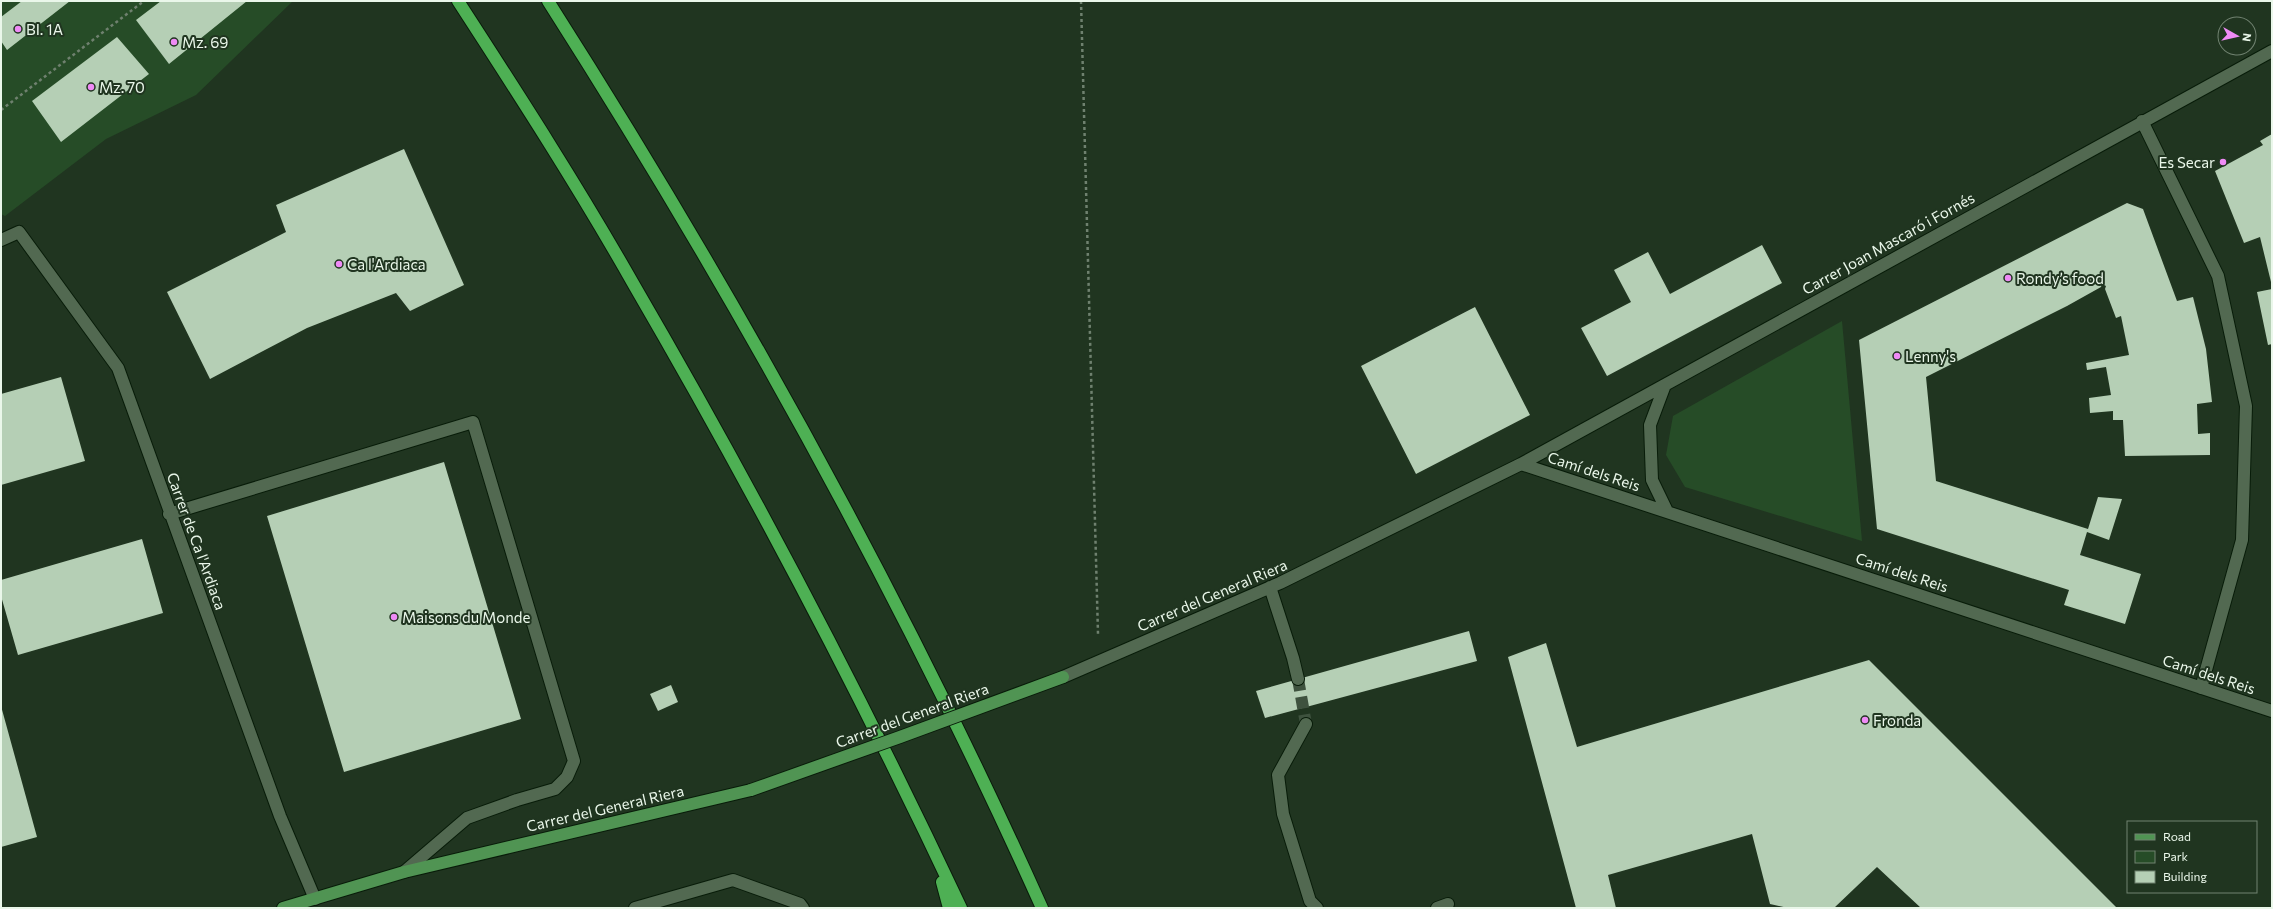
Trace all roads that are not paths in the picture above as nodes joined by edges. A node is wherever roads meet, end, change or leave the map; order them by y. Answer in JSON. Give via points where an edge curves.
{"nodes":[{"id":1,"x":458,"y":1,"type":"edge"},
{"id":2,"x":548,"y":1,"type":"edge"},
{"id":3,"x":2272,"y":51,"type":"edge"},
{"id":4,"x":2142,"y":121,"type":"junction"},
{"id":5,"x":1,"y":240,"type":"edge"},
{"id":6,"x":1665,"y":384,"type":"junction"},
{"id":7,"x":1521,"y":464,"type":"junction"},
{"id":8,"x":1667,"y":512,"type":"junction"},
{"id":9,"x":170,"y":514,"type":"junction"},
{"id":10,"x":1270,"y":587,"type":"junction"},
{"id":11,"x":1063,"y":677,"type":"joint"},
{"id":12,"x":1298,"y":679,"type":"tunnel mouth"},
{"id":13,"x":2201,"y":688,"type":"junction"},
{"id":14,"x":2272,"y":711,"type":"edge"},
{"id":15,"x":1306,"y":724,"type":"tunnel mouth"},
{"id":16,"x":933,"y":848,"type":"junction"},
{"id":17,"x":404,"y":872,"type":"junction"},
{"id":18,"x":315,"y":899,"type":"junction"},
{"id":19,"x":283,"y":908,"type":"edge"},
{"id":20,"x":635,"y":908,"type":"edge"},
{"id":21,"x":803,"y":908,"type":"edge"},
{"id":22,"x":950,"y":908,"type":"edge"},
{"id":23,"x":961,"y":908,"type":"edge"},
{"id":24,"x":1042,"y":908,"type":"edge"},
{"id":25,"x":1317,"y":908,"type":"edge"}],
"edges":[{"from":1,"to":16,"type":"highway","via":[[608,241],[723,439],[808,596]]},
{"from":2,"to":24,"type":"highway","via":[[702,252],[827,476],[916,645]]},
{"from":3,"to":4,"type":"street","name":"Carrer Joan Mascaró i Fornés"},
{"from":4,"to":6,"type":"street","name":"Carrer Joan Mascaró i Fornés"},
{"from":4,"to":13,"type":"street","via":[[2218,276],[2246,406],[2242,540]]},
{"from":5,"to":9,"type":"street","name":"Carrer de Ca l'Ardiaca","via":[[19,232],[118,368]]},
{"from":6,"to":7,"type":"street","name":"Carrer Joan Mascaró i Fornés"},
{"from":6,"to":8,"type":"street","via":[[1650,425],[1652,480]]},
{"from":7,"to":8,"type":"street","name":"Camí dels Reis"},
{"from":7,"to":10,"type":"street","name":"Carrer del General Riera"},
{"from":8,"to":13,"type":"street","name":"Camí dels Reis"},
{"from":9,"to":17,"type":"street","via":[[473,422],[574,761],[567,777],[555,789],[467,818]]},
{"from":9,"to":18,"type":"street","name":"Carrer de Ca l'Ardiaca","via":[[280,816]]},
{"from":10,"to":11,"type":"street","name":"Carrer del General Riera"},
{"from":10,"to":12,"type":"street"},
{"from":11,"to":17,"type":"main road","name":"Carrer del General Riera","bridge":true,"via":[[751,790]]},
{"from":13,"to":14,"type":"street","name":"Camí dels Reis"},
{"from":15,"to":25,"type":"street","via":[[1278,775],[1283,814],[1310,901]]},
{"from":16,"to":22,"type":"highway"},
{"from":16,"to":23,"type":"highway"},
{"from":17,"to":18,"type":"main road","name":"Carrer del General Riera"},
{"from":18,"to":19,"type":"main road","name":"Carrer del General Riera"},
{"from":20,"to":21,"type":"street","via":[[733,880],[800,904]]}]}
